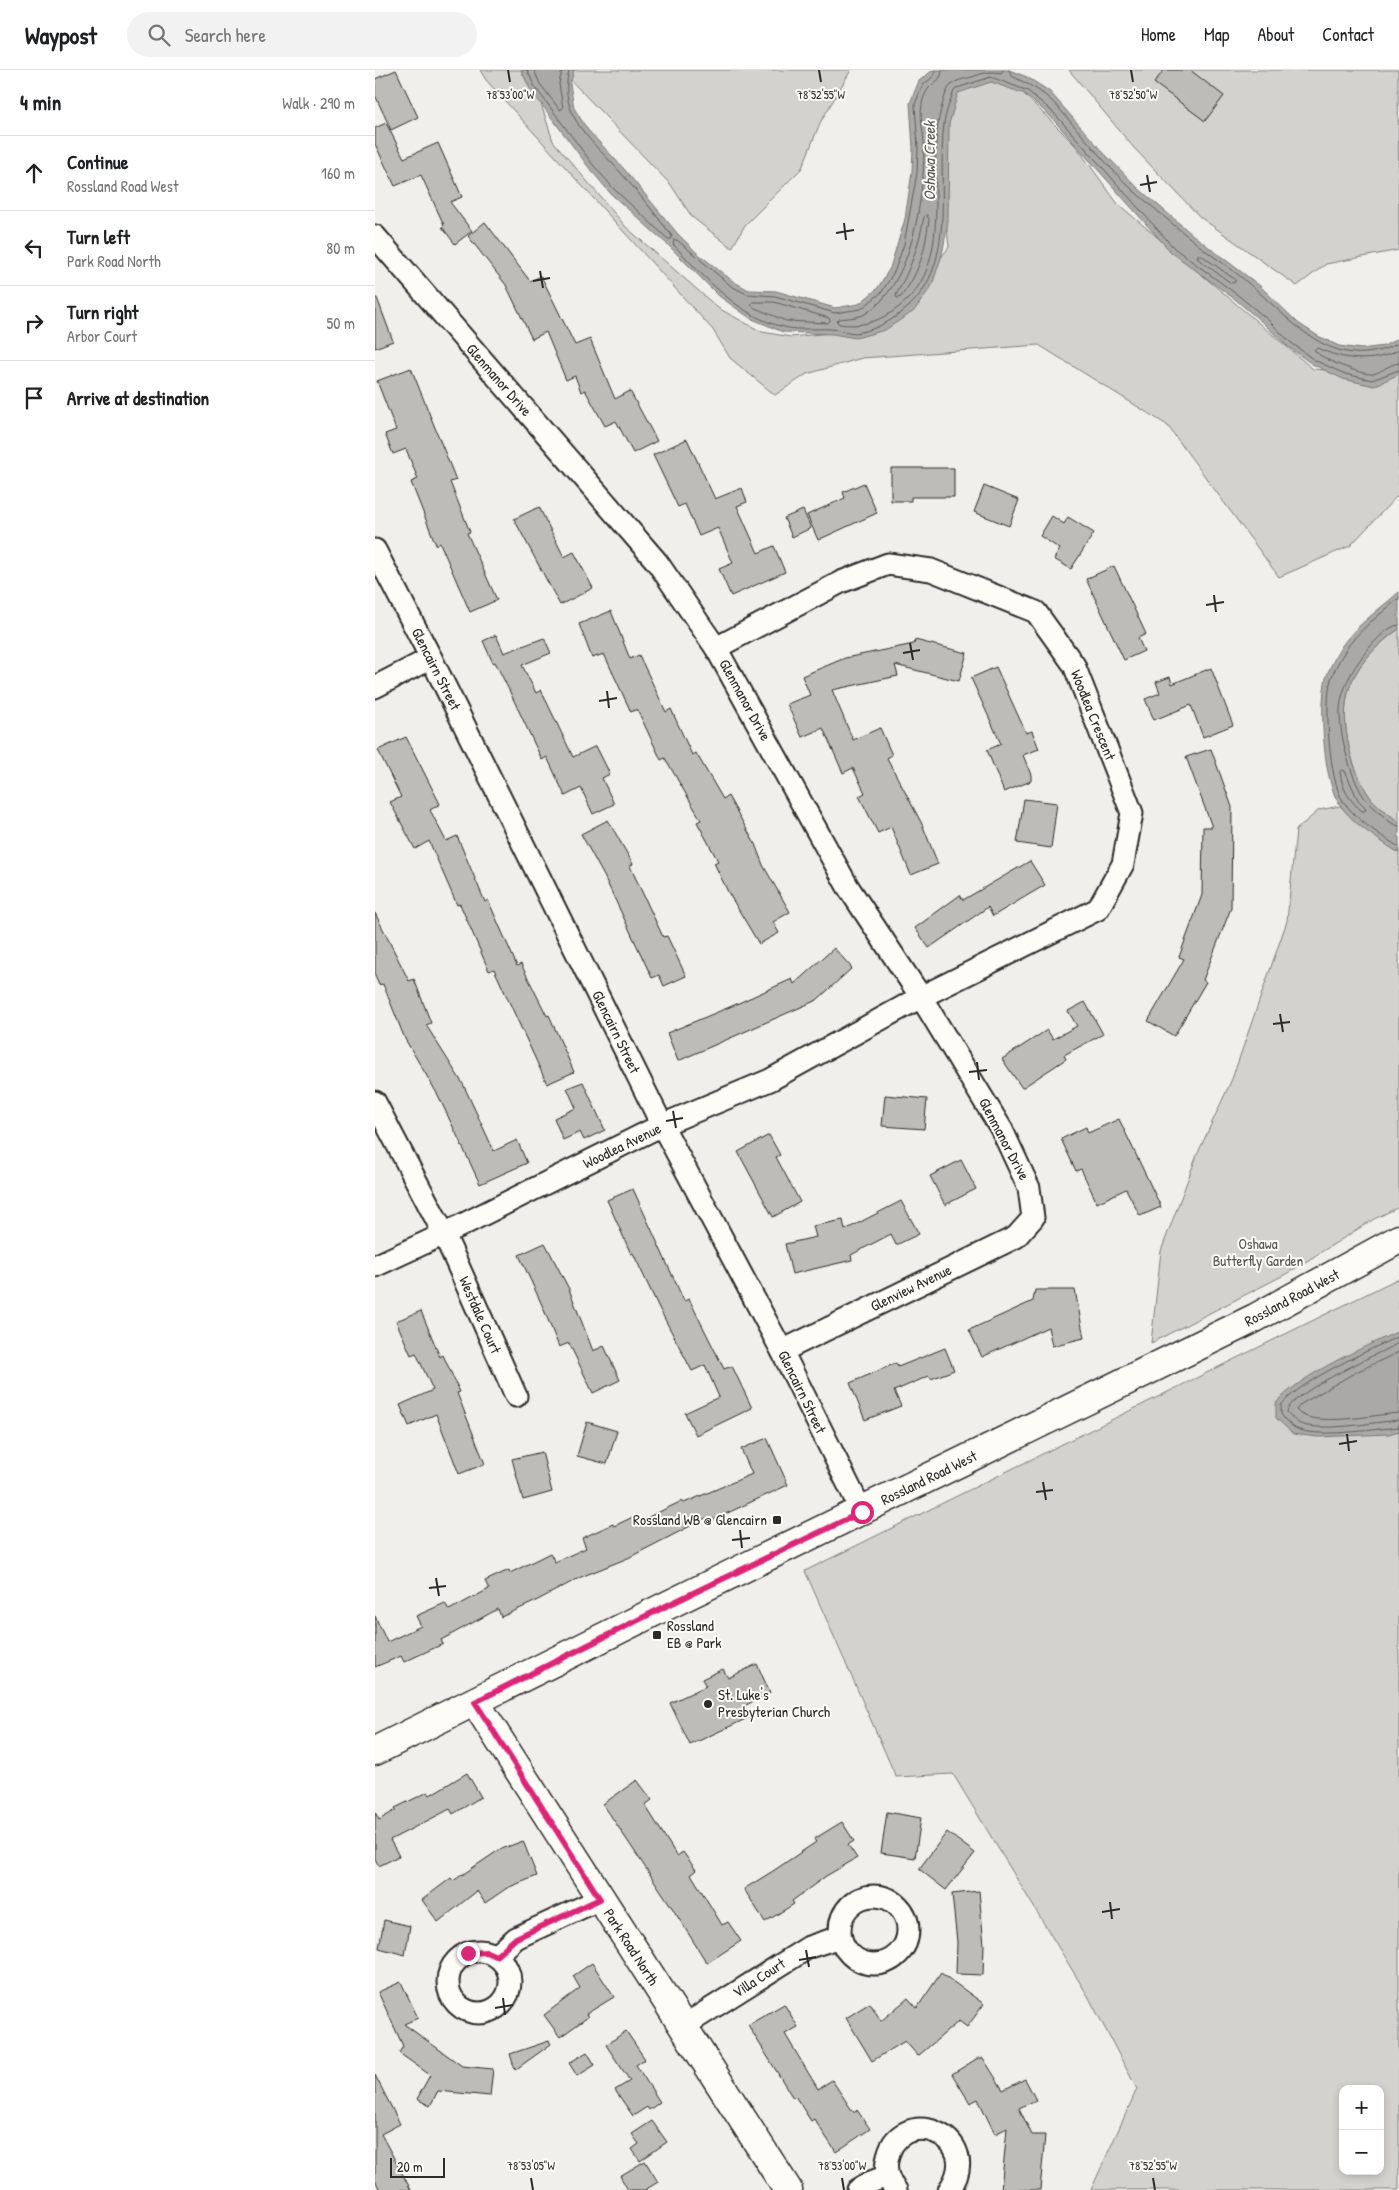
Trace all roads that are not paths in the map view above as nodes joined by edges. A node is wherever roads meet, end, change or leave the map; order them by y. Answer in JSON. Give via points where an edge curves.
{"nodes":[{"id":1,"x":375,"y":236,"type":"edge"},
{"id":2,"x":375,"y":550,"type":"edge"},
{"id":3,"x":716,"y":648,"type":"junction"},
{"id":4,"x":431,"y":658,"type":"junction"},
{"id":5,"x":375,"y":687,"type":"edge"},
{"id":6,"x":921,"y":996,"type":"junction"},
{"id":7,"x":375,"y":1102,"type":"edge"},
{"id":8,"x":662,"y":1125,"type":"junction"},
{"id":9,"x":1033,"y":1218,"type":"joint"},
{"id":10,"x":444,"y":1234,"type":"junction"},
{"id":11,"x":1399,"y":1239,"type":"edge"},
{"id":12,"x":375,"y":1266,"type":"edge"},
{"id":13,"x":782,"y":1351,"type":"junction"},
{"id":14,"x":516,"y":1396,"type":"dead end"},
{"id":15,"x":862,"y":1512,"type":"junction"},
{"id":16,"x":475,"y":1702,"type":"junction"},
{"id":17,"x":375,"y":1751,"type":"edge"},
{"id":18,"x":600,"y":1899,"type":"junction"},
{"id":19,"x":840,"y":1937,"type":"dead end"},
{"id":20,"x":496,"y":1956,"type":"dead end"},
{"id":21,"x":682,"y":2027,"type":"junction"},
{"id":22,"x":892,"y":2183,"type":"edge"},
{"id":23,"x":788,"y":2190,"type":"edge"},
{"id":24,"x":858,"y":2190,"type":"edge"},
{"id":25,"x":949,"y":2190,"type":"edge"}],
"edges":[{"from":1,"to":3,"type":"street","name":"Glenmanor Drive","via":[[657,562]]},
{"from":2,"to":4,"type":"street","name":"Glencairn Street"},
{"from":3,"to":6,"type":"street","name":"Glenmanor Drive","via":[[848,887]]},
{"from":3,"to":6,"type":"street","name":"Woodlea Crescent","via":[[841,582],[889,564],[931,570],[1036,612],[1074,665],[1132,813],[1123,864],[1098,909]]},
{"from":4,"to":5,"type":"street"},
{"from":4,"to":8,"type":"street","name":"Glencairn Street"},
{"from":6,"to":8,"type":"street","name":"Woodlea Avenue","via":[[770,1080]]},
{"from":6,"to":9,"type":"street","name":"Glenmanor Drive","via":[[1002,1130],[1029,1188]]},
{"from":7,"to":10,"type":"street","name":"Westdale Court"},
{"from":8,"to":10,"type":"street","name":"Woodlea Avenue"},
{"from":8,"to":13,"type":"street","name":"Glencairn Street"},
{"from":9,"to":13,"type":"street","name":"Glenview Avenue","via":[[1016,1237]]},
{"from":10,"to":12,"type":"street","name":"Woodlea Avenue"},
{"from":10,"to":14,"type":"street","name":"Westdale Court"},
{"from":11,"to":15,"type":"main road","name":"Rossland Road West","via":[[1255,1318]]},
{"from":13,"to":15,"type":"street","name":"Glencairn Street"},
{"from":15,"to":16,"type":"main road","name":"Rossland Road West"},
{"from":16,"to":17,"type":"main road","name":"Rossland Road West"},
{"from":16,"to":18,"type":"main road","name":"Park Road North"},
{"from":18,"to":20,"type":"street","via":[[516,1938]]},
{"from":18,"to":21,"type":"main road","name":"Park Road North"},
{"from":19,"to":21,"type":"street","name":"Villa Court","via":[[809,1946]]},
{"from":21,"to":23,"type":"main road","name":"Park Road North"},
{"from":22,"to":24,"type":"street","via":[[871,2182]]},
{"from":22,"to":25,"type":"street","via":[[886,2164],[894,2142],[913,2130],[925,2129],[937,2132],[954,2147],[959,2169]]}]}
